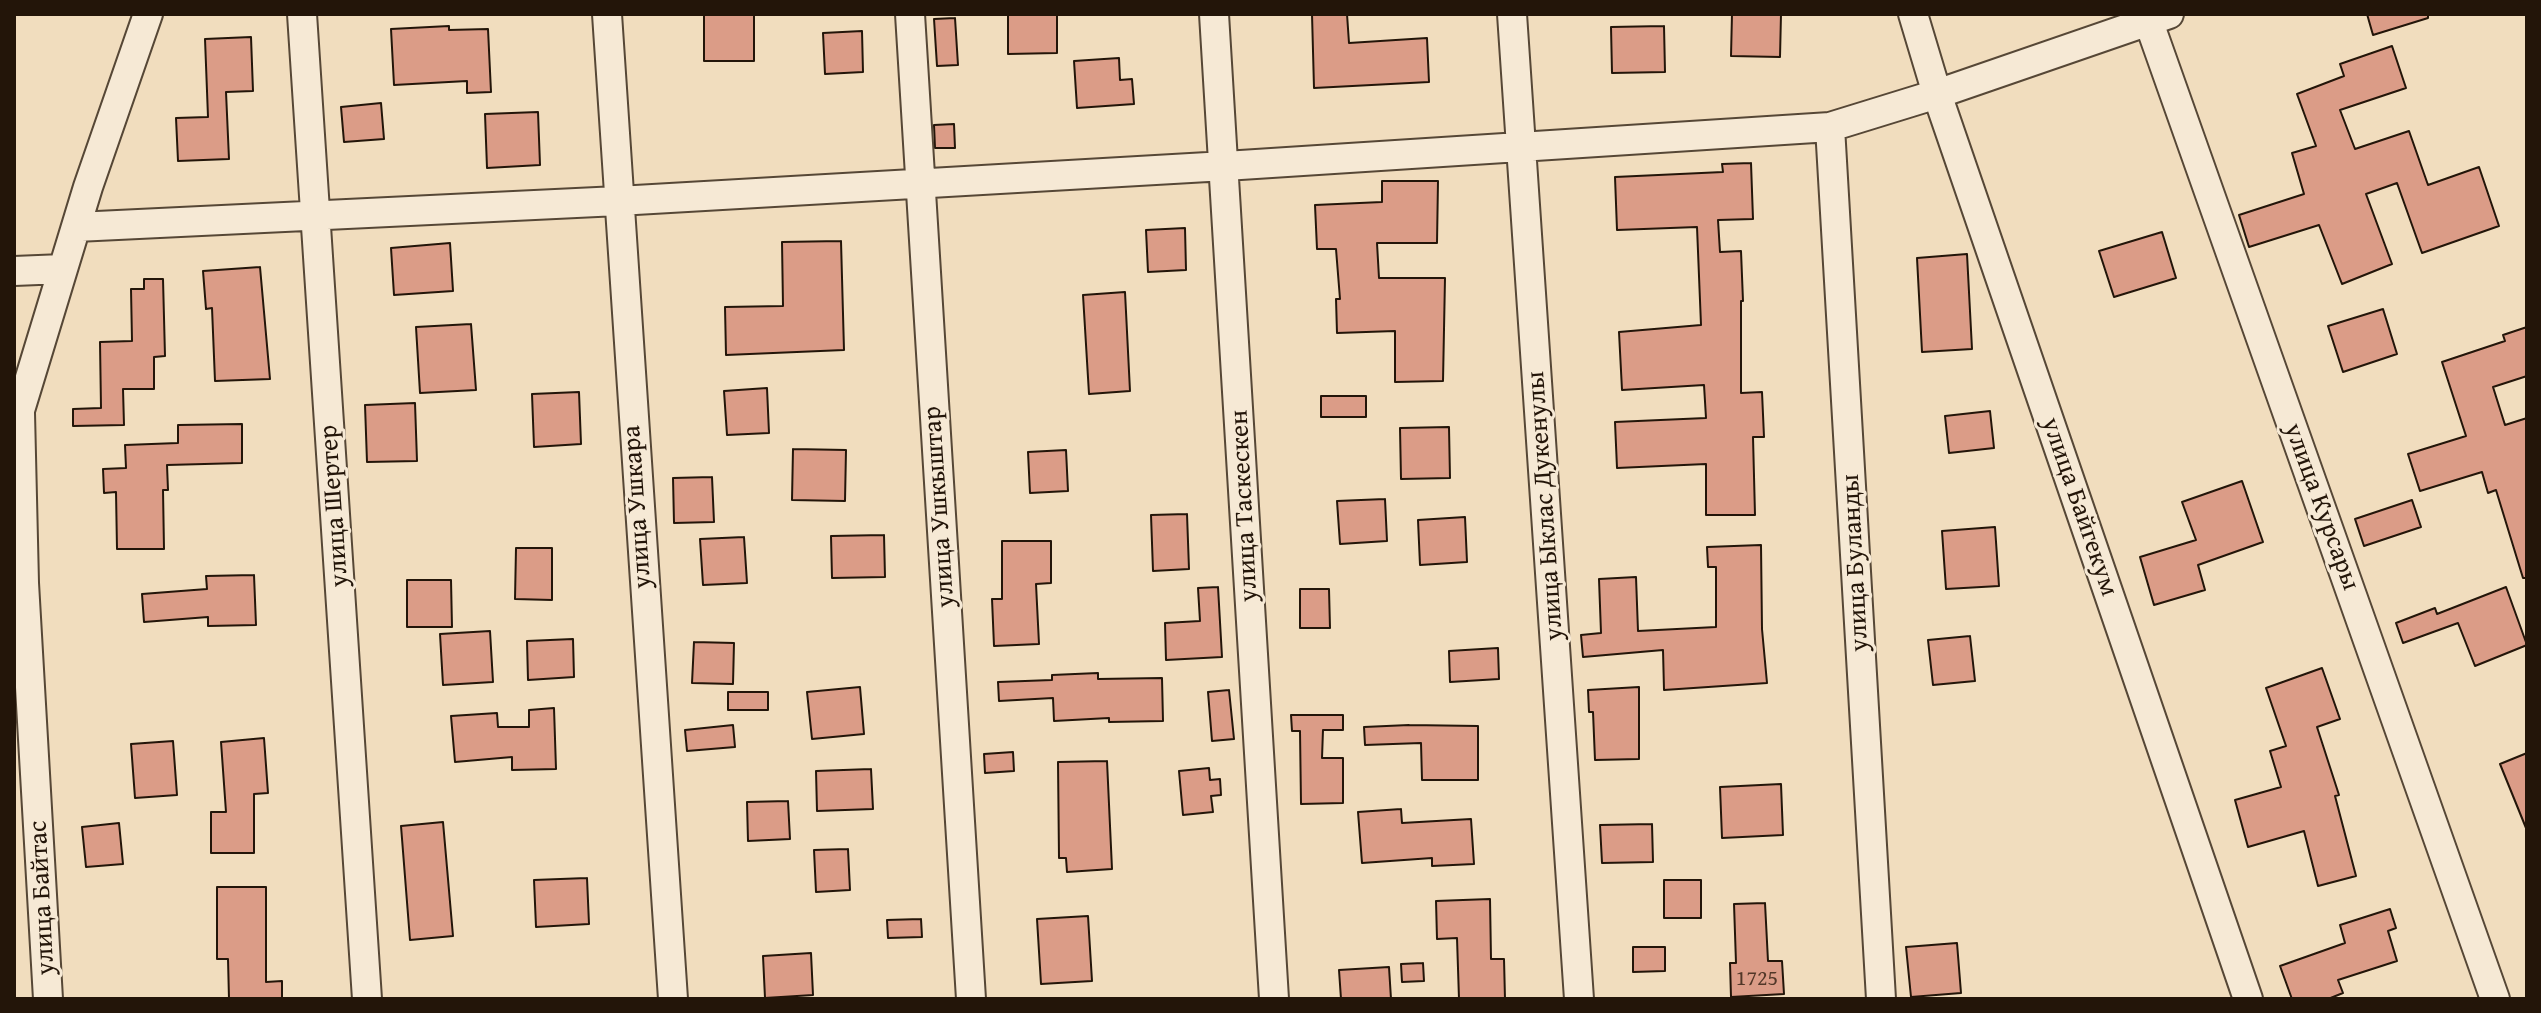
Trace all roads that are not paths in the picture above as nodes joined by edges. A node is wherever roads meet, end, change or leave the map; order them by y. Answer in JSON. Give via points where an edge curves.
{"nodes":[{"id":1,"x":148,"y":14,"type":"edge"},
{"id":2,"x":302,"y":14,"type":"edge"},
{"id":3,"x":607,"y":14,"type":"edge"},
{"id":4,"x":910,"y":14,"type":"edge"},
{"id":5,"x":1214,"y":14,"type":"edge"},
{"id":6,"x":1512,"y":14,"type":"edge"},
{"id":7,"x":1913,"y":14,"type":"edge"},
{"id":8,"x":2155,"y":17,"type":"edge"},
{"id":9,"x":1937,"y":94,"type":"junction"},
{"id":10,"x":1830,"y":127,"type":"junction"},
{"id":11,"x":1522,"y":147,"type":"junction"},
{"id":12,"x":1225,"y":166,"type":"junction"},
{"id":13,"x":920,"y":183,"type":"junction"},
{"id":14,"x":618,"y":201,"type":"junction"},
{"id":15,"x":316,"y":215,"type":"junction"},
{"id":16,"x":76,"y":227,"type":"junction"},
{"id":17,"x":63,"y":269,"type":"junction"},
{"id":18,"x":14,"y":271,"type":"edge"},
{"id":19,"x":17,"y":422,"type":"edge"},
{"id":20,"x":48,"y":999,"type":"edge"},
{"id":21,"x":367,"y":999,"type":"edge"},
{"id":22,"x":673,"y":999,"type":"edge"},
{"id":23,"x":971,"y":999,"type":"edge"},
{"id":24,"x":1274,"y":999,"type":"edge"},
{"id":25,"x":1579,"y":999,"type":"edge"},
{"id":26,"x":1881,"y":999,"type":"edge"},
{"id":27,"x":2248,"y":999,"type":"edge"},
{"id":28,"x":2495,"y":999,"type":"edge"}],
"edges":[{"from":1,"to":16,"type":"street","name":"улица Байтас"},
{"from":2,"to":15,"type":"street","name":"улица Шертер"},
{"from":3,"to":14,"type":"street","name":"улица Ушкара"},
{"from":4,"to":13,"type":"street","name":"улица Ушкыштар"},
{"from":5,"to":12,"type":"street","name":"улица Таскескен"},
{"from":6,"to":11,"type":"street","name":"улица Ыклас Дукенулы"},
{"from":7,"to":9,"type":"street","name":"улица Байгекум"},
{"from":8,"to":9,"type":"street"},
{"from":8,"to":28,"type":"street","name":"улица Курсары"},
{"from":9,"to":10,"type":"street"},
{"from":9,"to":27,"type":"street","name":"улица Байгекум"},
{"from":10,"to":11,"type":"street"},
{"from":10,"to":26,"type":"street","name":"улица Буланды"},
{"from":11,"to":12,"type":"street"},
{"from":11,"to":25,"type":"street","name":"улица Ыклас Дукенулы"},
{"from":12,"to":13,"type":"street"},
{"from":12,"to":24,"type":"street","name":"улица Таскескен"},
{"from":13,"to":14,"type":"street"},
{"from":13,"to":23,"type":"street","name":"улица Ушкыштар"},
{"from":14,"to":15,"type":"street"},
{"from":14,"to":22,"type":"street","name":"улица Ушкара"},
{"from":15,"to":16,"type":"street"},
{"from":15,"to":21,"type":"street","name":"улица Шертер"},
{"from":16,"to":17,"type":"street","name":"улица Байтас"},
{"from":17,"to":18,"type":"street"},
{"from":17,"to":19,"type":"street","name":"улица Байтас"},
{"from":19,"to":20,"type":"street","name":"улица Байтас"}]}
